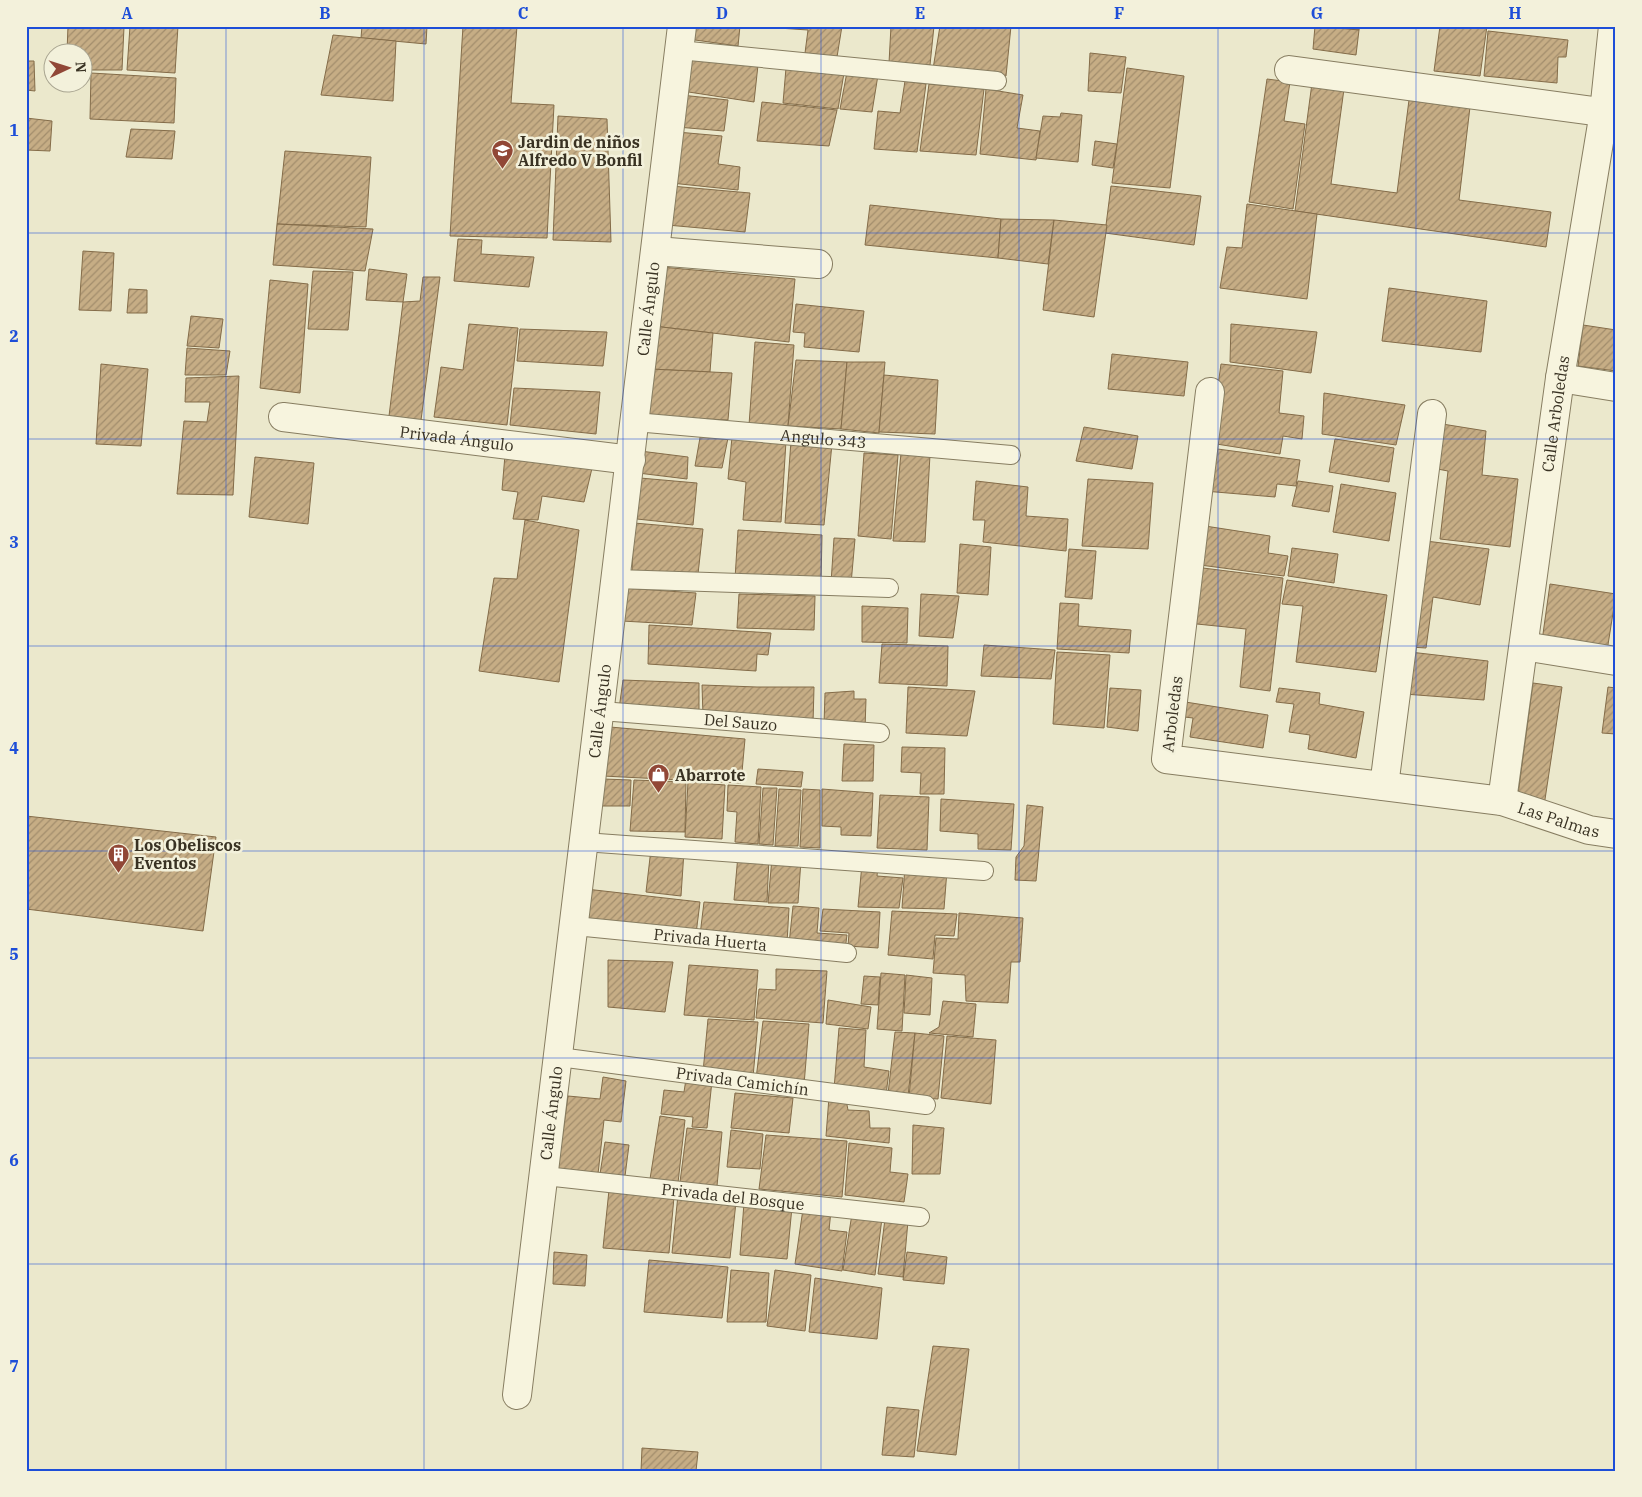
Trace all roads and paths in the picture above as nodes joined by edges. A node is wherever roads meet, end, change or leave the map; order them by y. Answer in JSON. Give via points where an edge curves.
{"nodes":[{"id":1,"x":1613,"y":26,"type":"edge"},
{"id":2,"x":681,"y":38,"type":"edge"},
{"id":3,"x":1289,"y":70,"type":"dead end"},
{"id":4,"x":996,"y":81,"type":"dead end"},
{"id":5,"x":1610,"y":113,"type":"edge"},
{"id":6,"x":656,"y":251,"type":"junction"},
{"id":7,"x":818,"y":264,"type":"dead end"},
{"id":8,"x":1560,"y":378,"type":"junction"},
{"id":9,"x":1616,"y":387,"type":"edge"},
{"id":10,"x":1210,"y":392,"type":"dead end"},
{"id":11,"x":1432,"y":414,"type":"dead end"},
{"id":12,"x":283,"y":417,"type":"dead end"},
{"id":13,"x":635,"y":422,"type":"junction"},
{"id":14,"x":1011,"y":455,"type":"dead end"},
{"id":15,"x":630,"y":460,"type":"junction"},
{"id":16,"x":616,"y":578,"type":"junction"},
{"id":17,"x":890,"y":588,"type":"dead end"},
{"id":18,"x":1524,"y":646,"type":"junction"},
{"id":19,"x":1616,"y":661,"type":"edge"},
{"id":20,"x":600,"y":711,"type":"junction"},
{"id":21,"x":880,"y":733,"type":"dead end"},
{"id":22,"x":1384,"y":786,"type":"junction"},
{"id":23,"x":1502,"y":801,"type":"junction"},
{"id":24,"x":1616,"y":834,"type":"edge"},
{"id":25,"x":584,"y":842,"type":"junction"},
{"id":26,"x":984,"y":871,"type":"dead end"},
{"id":27,"x":575,"y":926,"type":"junction"},
{"id":28,"x":847,"y":952,"type":"dead end"},
{"id":29,"x":559,"y":1056,"type":"junction"},
{"id":30,"x":926,"y":1105,"type":"dead end"},
{"id":31,"x":545,"y":1176,"type":"junction"},
{"id":32,"x":920,"y":1217,"type":"dead end"},
{"id":33,"x":517,"y":1395,"type":"dead end"}],
"edges":[{"from":1,"to":5,"type":"street","name":"Calle Arboledas"},
{"from":2,"to":4,"type":"lane"},
{"from":2,"to":6,"type":"street","name":"Calle Ángulo"},
{"from":3,"to":5,"type":"street"},
{"from":5,"to":8,"type":"street","name":"Calle Arboledas"},
{"from":6,"to":7,"type":"street"},
{"from":6,"to":13,"type":"street","name":"Calle Ángulo"},
{"from":8,"to":9,"type":"street"},
{"from":8,"to":18,"type":"street","name":"Calle Arboledas"},
{"from":10,"to":22,"type":"street","name":"Arboledas","via":[[1166,759]]},
{"from":11,"to":22,"type":"street"},
{"from":12,"to":15,"type":"street","name":"Privada Ángulo"},
{"from":13,"to":14,"type":"lane","name":"Angulo 343"},
{"from":13,"to":15,"type":"street","name":"Calle Ángulo"},
{"from":15,"to":16,"type":"street","name":"Calle Ángulo"},
{"from":16,"to":17,"type":"lane"},
{"from":16,"to":20,"type":"street","name":"Calle Ángulo"},
{"from":18,"to":19,"type":"street"},
{"from":18,"to":23,"type":"street","name":"Calle Arboledas"},
{"from":20,"to":21,"type":"lane","name":"Del Sauzo"},
{"from":20,"to":25,"type":"street","name":"Calle Ángulo"},
{"from":22,"to":23,"type":"street","name":"Arboledas"},
{"from":23,"to":24,"type":"street","name":"Las Palmas","via":[[1589,830]]},
{"from":25,"to":26,"type":"lane"},
{"from":25,"to":27,"type":"street","name":"Calle Ángulo"},
{"from":27,"to":28,"type":"lane","name":"Privada Huerta"},
{"from":27,"to":29,"type":"street","name":"Calle Ángulo"},
{"from":29,"to":30,"type":"lane","name":"Privada Camichín"},
{"from":29,"to":31,"type":"street","name":"Calle Ángulo"},
{"from":31,"to":32,"type":"lane","name":"Privada del Bosque"},
{"from":31,"to":33,"type":"street","name":"Calle Ángulo"}]}
